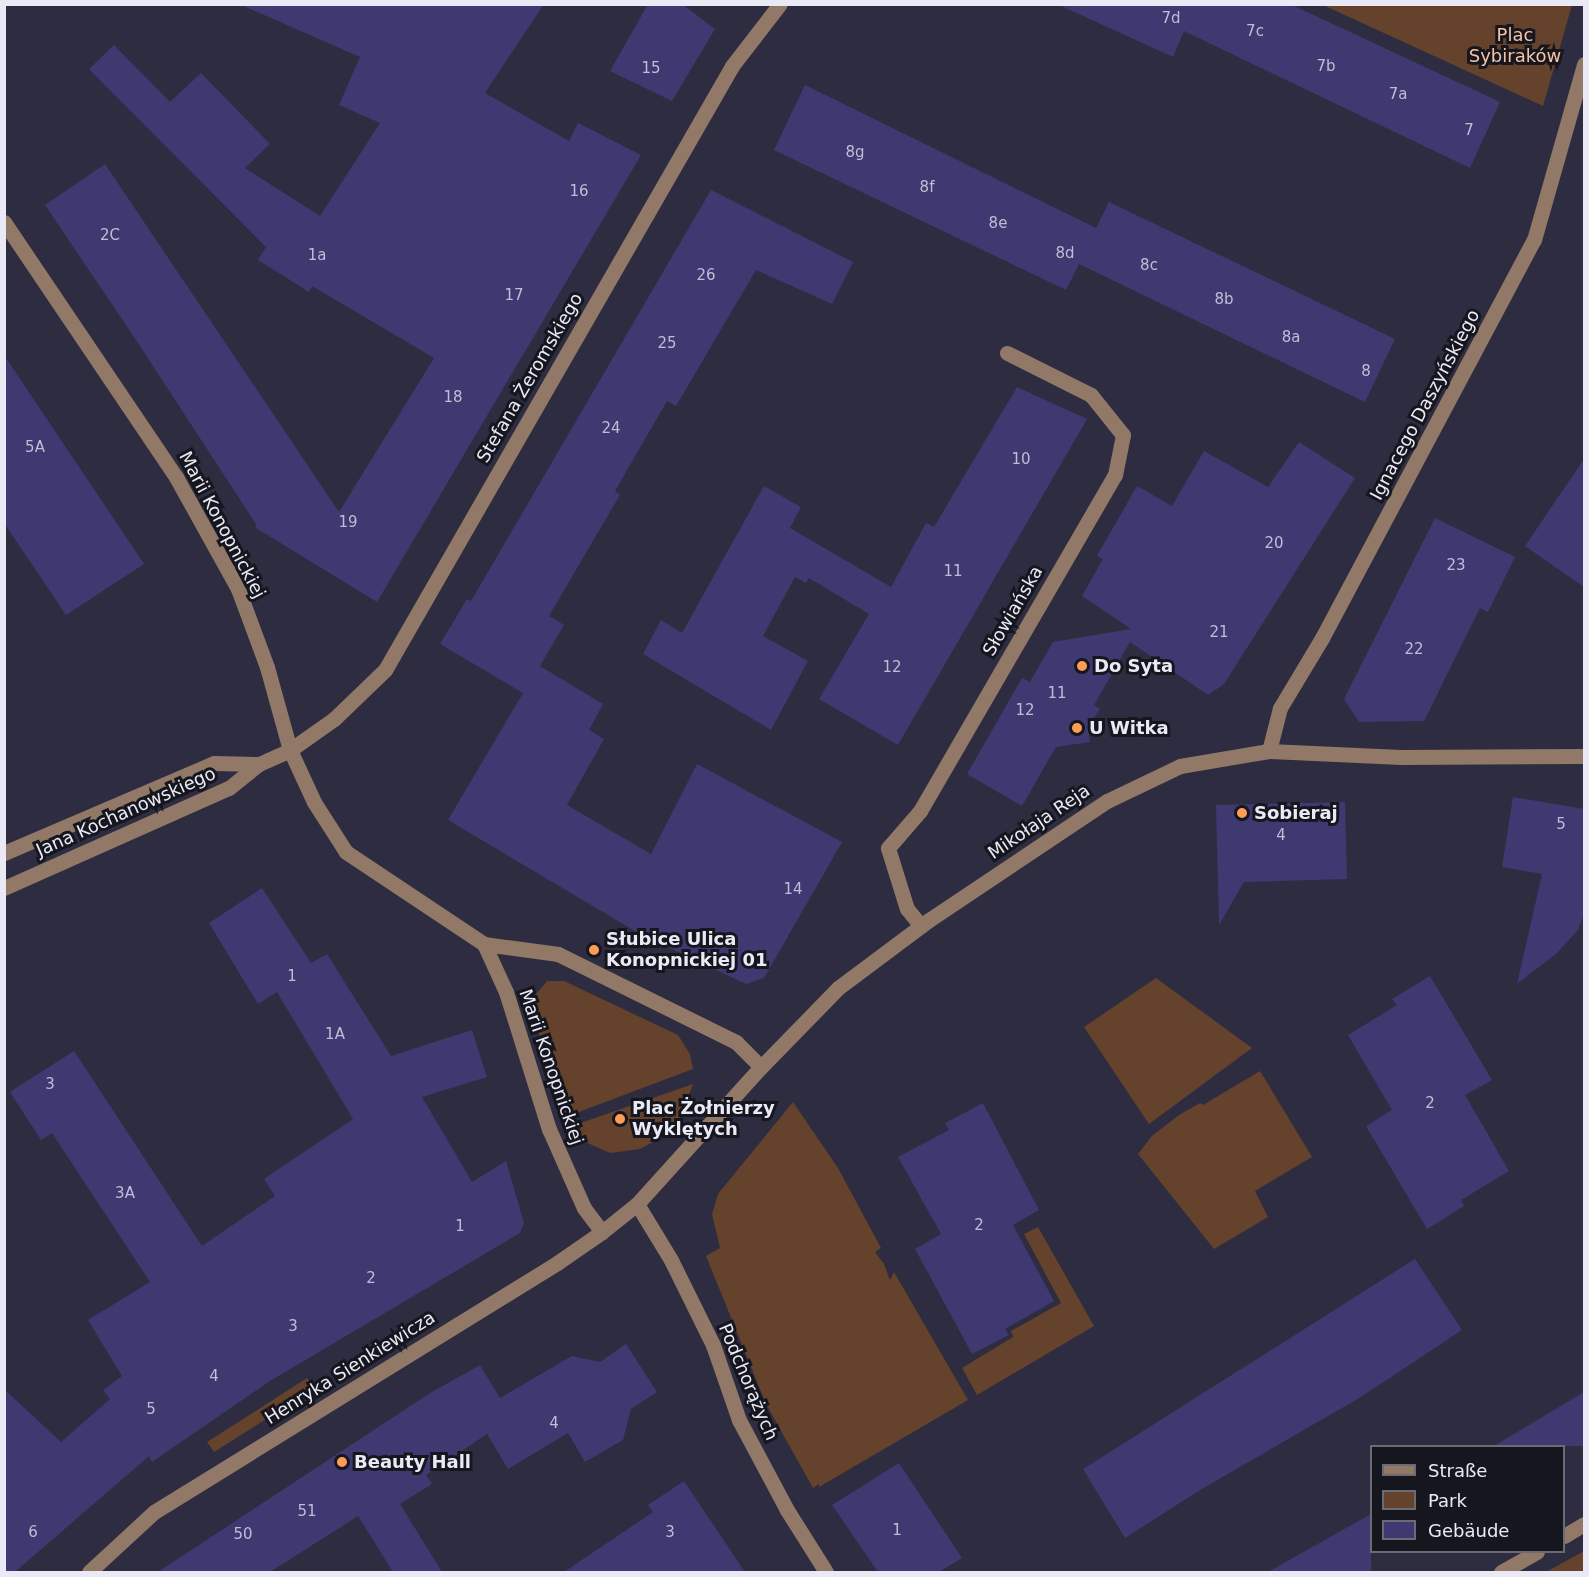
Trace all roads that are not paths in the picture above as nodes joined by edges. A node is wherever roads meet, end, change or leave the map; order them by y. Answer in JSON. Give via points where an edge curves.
{"nodes":[{"id":1,"x":780,"y":4,"type":"edge"},
{"id":2,"x":1584,"y":64,"type":"edge"},
{"id":3,"x":1582,"y":83,"type":"edge"},
{"id":4,"x":4,"y":222,"type":"edge"},
{"id":5,"x":1008,"y":353,"type":"dead end"},
{"id":6,"x":290,"y":750,"type":"junction"},
{"id":7,"x":1269,"y":751,"type":"junction"},
{"id":8,"x":1584,"y":756,"type":"edge"},
{"id":9,"x":259,"y":764,"type":"junction"},
{"id":10,"x":4,"y":853,"type":"edge"},
{"id":11,"x":4,"y":888,"type":"edge"},
{"id":12,"x":921,"y":926,"type":"junction"},
{"id":13,"x":484,"y":944,"type":"junction"},
{"id":14,"x":761,"y":1067,"type":"junction"},
{"id":15,"x":637,"y":1204,"type":"junction"},
{"id":16,"x":602,"y":1232,"type":"junction"},
{"id":17,"x":1584,"y":1524,"type":"edge"},
{"id":18,"x":1565,"y":1535,"type":"edge"},
{"id":19,"x":1534,"y":1553,"type":"edge"},
{"id":20,"x":89,"y":1572,"type":"edge"},
{"id":21,"x":826,"y":1572,"type":"edge"},
{"id":22,"x":1501,"y":1572,"type":"edge"}],
"edges":[{"from":1,"to":6,"type":"street","name":"Stefana Żeromskiego","via":[[732,66],[385,670],[334,719]]},
{"from":2,"to":3,"type":"street","name":"Ignacego Daszyńskiego"},
{"from":3,"to":7,"type":"street","name":"Ignacego Daszyńskiego","via":[[1534,240],[1322,638],[1280,708]]},
{"from":4,"to":6,"type":"street","name":"Marii Konopnickiej","via":[[176,477],[238,589],[267,667]]},
{"from":5,"to":12,"type":"street","name":"Słowiańska","via":[[1091,395],[1123,435],[1115,475],[920,811],[888,848],[907,909]]},
{"from":6,"to":9,"type":"street","name":"Jana Kochanowskiego"},
{"from":6,"to":13,"type":"street","name":"Marii Konopnickiej","via":[[314,802],[346,852]]},
{"from":7,"to":8,"type":"street","name":"Mikołaja Reja"},
{"from":7,"to":12,"type":"street","name":"Mikołaja Reja","via":[[1180,766],[1107,801]]},
{"from":9,"to":10,"type":"street","name":"Jana Kochanowskiego","via":[[214,764]]},
{"from":9,"to":11,"type":"street","name":"Jana Kochanowskiego","via":[[229,788]]},
{"from":12,"to":14,"type":"street","name":"Mikołaja Reja","via":[[838,988]]},
{"from":13,"to":14,"type":"street","name":"Marii Konopnickiej","via":[[558,954],[736,1042]]},
{"from":13,"to":16,"type":"street","name":"Marii Konopnickiej","via":[[506,992],[549,1129],[584,1208]]},
{"from":14,"to":15,"type":"street","name":"Mikołaja Reja"},
{"from":15,"to":16,"type":"street","name":"Henryka Sienkiewicza"},
{"from":15,"to":21,"type":"street","name":"Podchorążych","via":[[671,1260],[713,1345],[739,1420],[787,1510]]},
{"from":16,"to":20,"type":"street","name":"Henryka Sienkiewicza","via":[[154,1512]]},
{"from":17,"to":18,"type":"street"},
{"from":19,"to":22,"type":"street"}]}
